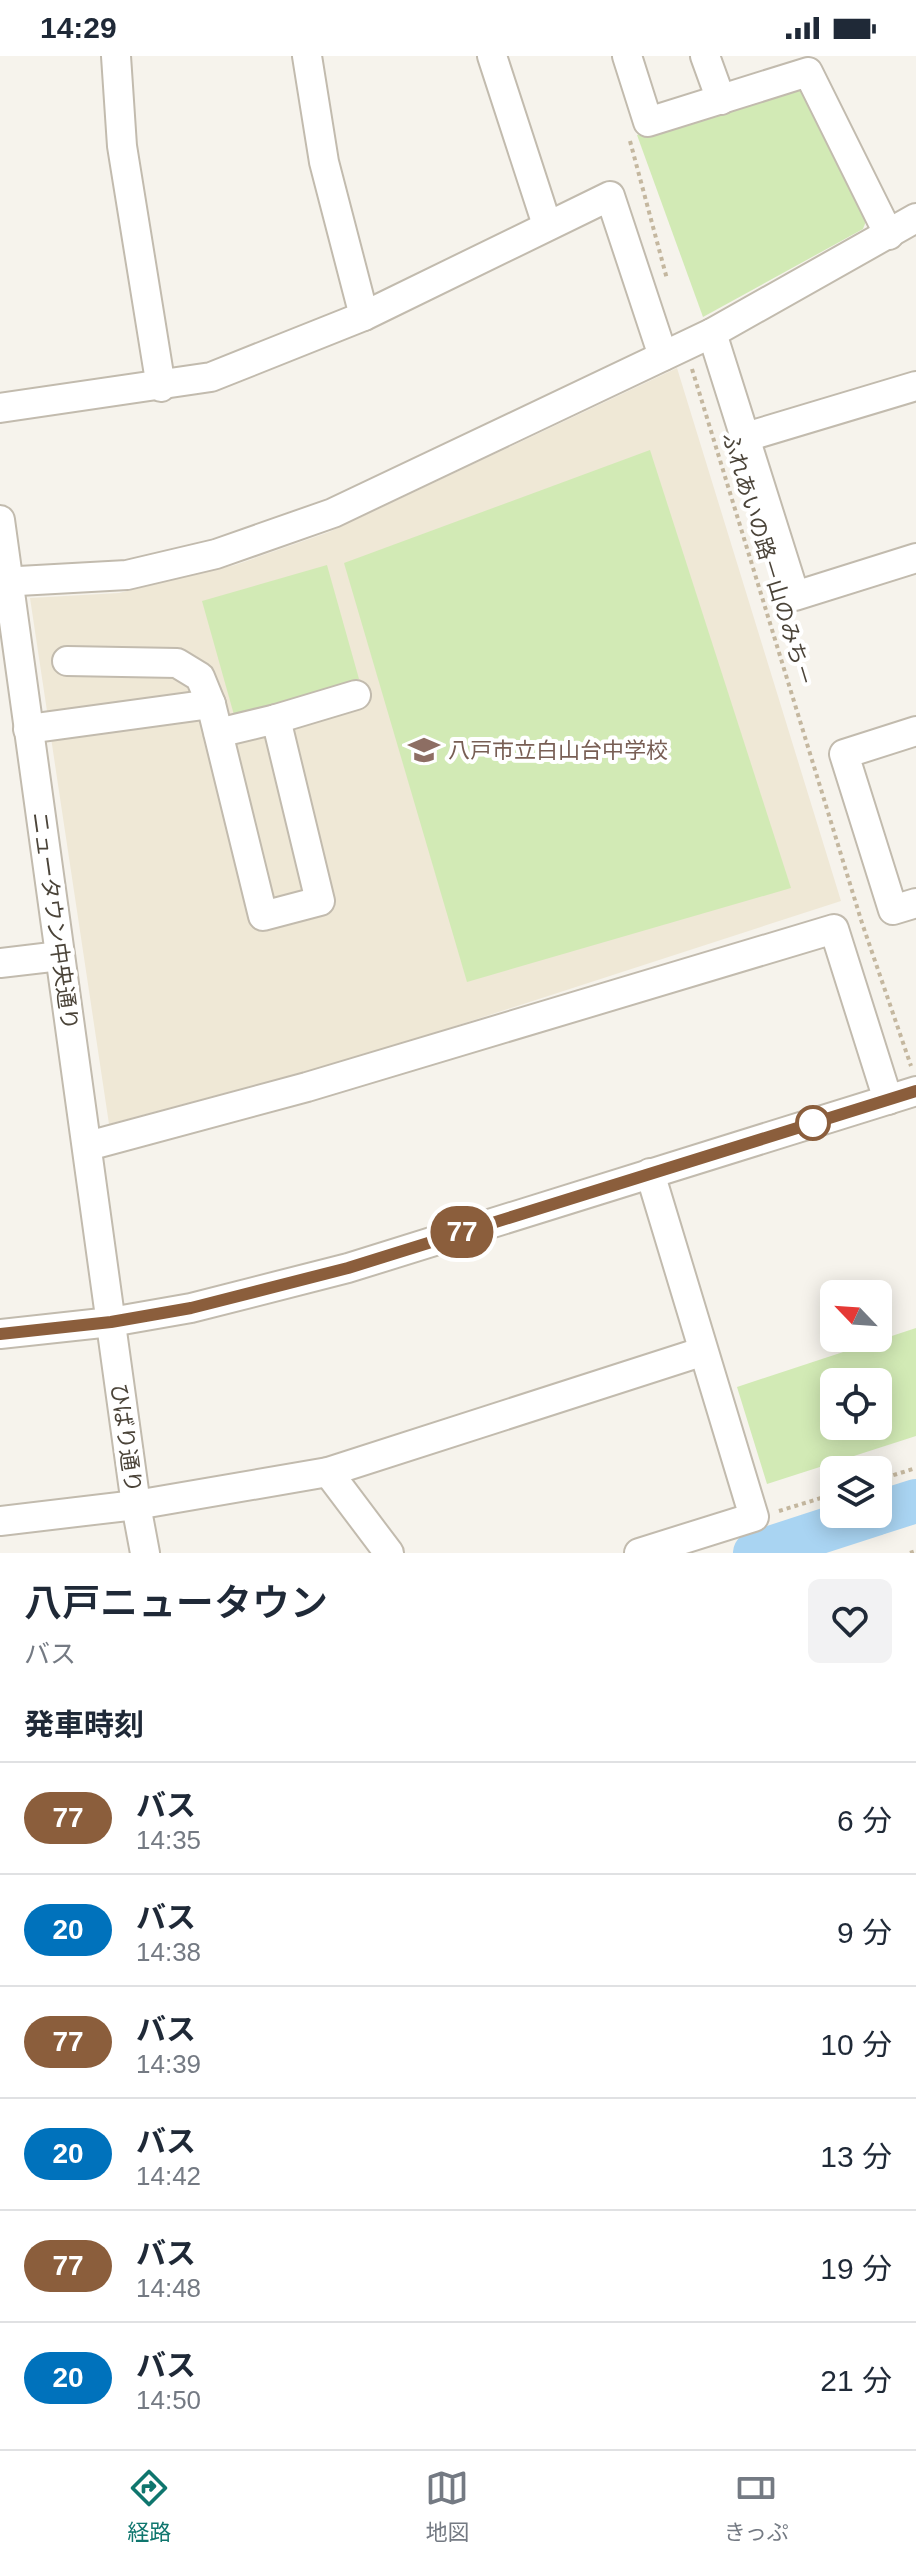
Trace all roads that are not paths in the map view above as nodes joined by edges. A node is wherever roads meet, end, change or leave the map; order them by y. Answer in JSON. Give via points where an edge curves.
{"nodes":[{"id":1,"x":116,"y":56,"type":"edge"},
{"id":2,"x":307,"y":56,"type":"edge"},
{"id":3,"x":492,"y":56,"type":"edge"},
{"id":4,"x":627,"y":56,"type":"edge"},
{"id":5,"x":705,"y":56,"type":"edge"},
{"id":6,"x":813,"y":64,"type":"edge"},
{"id":7,"x":721,"y":100,"type":"junction"},
{"id":8,"x":916,"y":218,"type":"edge"},
{"id":9,"x":547,"y":225,"type":"junction"},
{"id":10,"x":889,"y":235,"type":"junction"},
{"id":11,"x":364,"y":316,"type":"junction"},
{"id":12,"x":712,"y":333,"type":"junction"},
{"id":13,"x":674,"y":351,"type":"junction"},
{"id":14,"x":916,"y":386,"type":"edge"},
{"id":15,"x":161,"y":387,"type":"junction"},
{"id":16,"x":0,"y":408,"type":"edge"},
{"id":17,"x":746,"y":437,"type":"junction"},
{"id":18,"x":0,"y":520,"type":"edge"},
{"id":19,"x":916,"y":558,"type":"edge"},
{"id":20,"x":4,"y":582,"type":"edge"},
{"id":21,"x":67,"y":661,"type":"dead end"},
{"id":22,"x":356,"y":695,"type":"dead end"},
{"id":23,"x":211,"y":704,"type":"junction"},
{"id":24,"x":276,"y":719,"type":"junction"},
{"id":25,"x":28,"y":729,"type":"junction"},
{"id":26,"x":916,"y":731,"type":"edge"},
{"id":27,"x":218,"y":733,"type":"junction"},
{"id":28,"x":916,"y":903,"type":"edge"},
{"id":29,"x":60,"y":956,"type":"junction"},
{"id":30,"x":0,"y":963,"type":"edge"},
{"id":31,"x":914,"y":1080,"type":"edge"},
{"id":32,"x":888,"y":1100,"type":"junction"},
{"id":33,"x":88,"y":1146,"type":"junction"},
{"id":34,"x":650,"y":1173,"type":"junction"},
{"id":35,"x":111,"y":1322,"type":"junction"},
{"id":36,"x":0,"y":1334,"type":"edge"},
{"id":37,"x":701,"y":1352,"type":"junction"},
{"id":38,"x":328,"y":1472,"type":"junction"},
{"id":39,"x":136,"y":1505,"type":"junction"},
{"id":40,"x":0,"y":1521,"type":"edge"},
{"id":41,"x":145,"y":1553,"type":"edge"},
{"id":42,"x":389,"y":1553,"type":"edge"},
{"id":43,"x":639,"y":1553,"type":"edge"}],
"edges":[{"from":1,"to":15,"type":"street","via":[[122,146]]},
{"from":2,"to":11,"type":"street","via":[[324,162]]},
{"from":3,"to":9,"type":"street"},
{"from":4,"to":7,"type":"street","via":[[648,122]]},
{"from":5,"to":7,"type":"street"},
{"from":6,"to":7,"type":"street"},
{"from":6,"to":10,"type":"street"},
{"from":8,"to":10,"type":"street"},
{"from":9,"to":11,"type":"street"},
{"from":9,"to":13,"type":"street","via":[[610,196]]},
{"from":10,"to":12,"type":"street"},
{"from":11,"to":15,"type":"street","via":[[211,377]]},
{"from":12,"to":13,"type":"street"},
{"from":12,"to":17,"type":"street"},
{"from":13,"to":20,"type":"street","via":[[333,513],[216,554],[127,575]]},
{"from":14,"to":17,"type":"street"},
{"from":15,"to":16,"type":"street"},
{"from":17,"to":19,"type":"street","via":[[795,596]]},
{"from":18,"to":20,"type":"street","name":"ニュータウン中央通り"},
{"from":20,"to":25,"type":"street","name":"ニュータウン中央通り"},
{"from":21,"to":23,"type":"street","via":[[177,663],[200,677]]},
{"from":22,"to":24,"type":"street"},
{"from":23,"to":25,"type":"street"},
{"from":23,"to":27,"type":"street"},
{"from":24,"to":27,"type":"street"},
{"from":24,"to":27,"type":"street","via":[[320,901],[263,916]]},
{"from":25,"to":29,"type":"street","name":"ニュータウン中央通り"},
{"from":26,"to":28,"type":"street","via":[[844,754],[893,910]]},
{"from":29,"to":30,"type":"street"},
{"from":29,"to":33,"type":"street","name":"ニュータウン中央通り"},
{"from":31,"to":32,"type":"street"},
{"from":32,"to":33,"type":"street","via":[[834,929],[307,1087]]},
{"from":32,"to":34,"type":"street"},
{"from":33,"to":35,"type":"street","name":"ニュータウン中央通り"},
{"from":34,"to":35,"type":"street","via":[[348,1268],[191,1308]]},
{"from":34,"to":37,"type":"street"},
{"from":35,"to":36,"type":"street"},
{"from":35,"to":39,"type":"street","name":"ひばり通り"},
{"from":37,"to":38,"type":"street"},
{"from":37,"to":43,"type":"street","via":[[754,1517]]},
{"from":38,"to":39,"type":"street"},
{"from":38,"to":42,"type":"street"},
{"from":39,"to":40,"type":"street"},
{"from":39,"to":41,"type":"street","name":"ひばり通り"}]}
